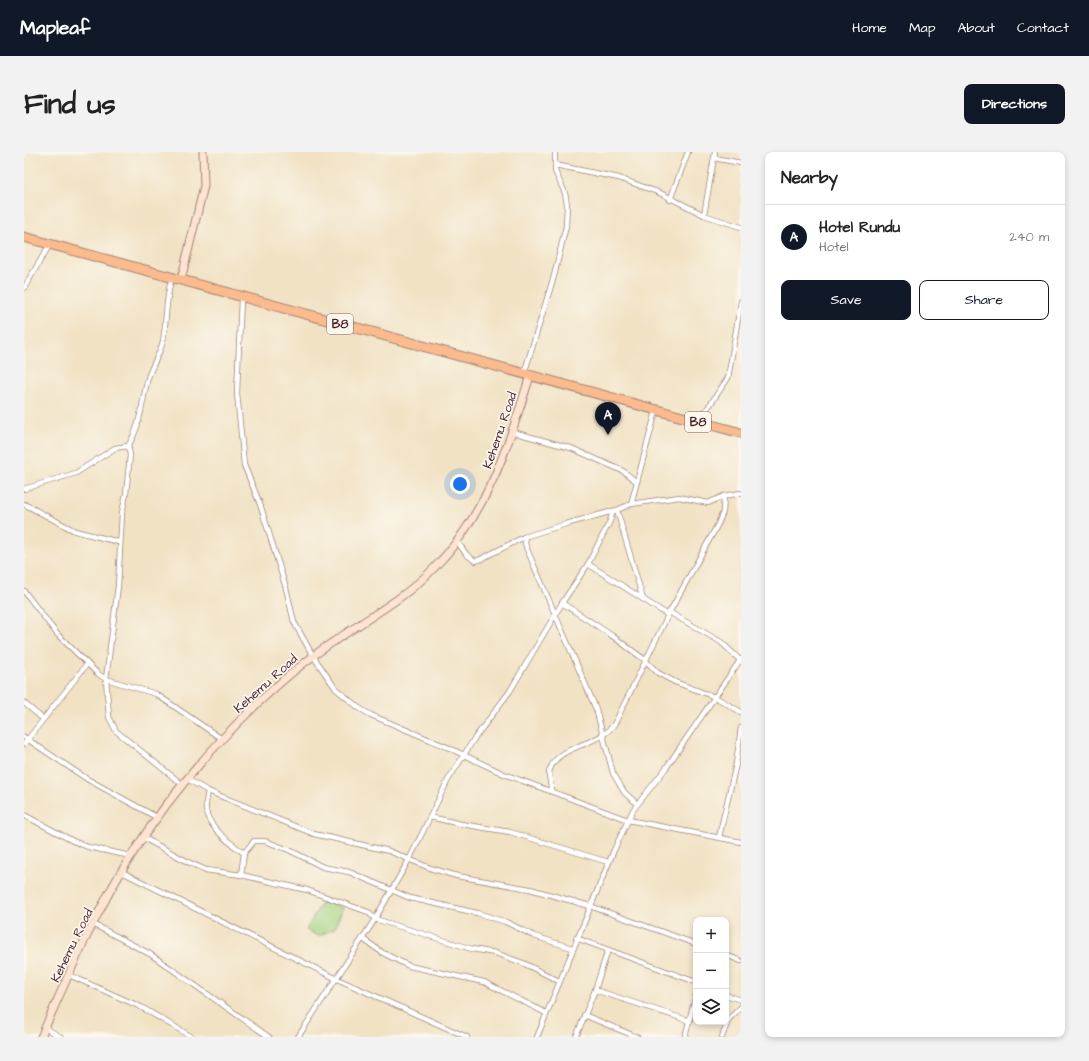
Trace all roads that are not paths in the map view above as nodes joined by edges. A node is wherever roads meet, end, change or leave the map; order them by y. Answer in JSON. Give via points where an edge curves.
{"nodes":[{"id":1,"x":203,"y":152,"type":"edge"},
{"id":2,"x":555,"y":152,"type":"edge"},
{"id":3,"x":688,"y":152,"type":"edge"},
{"id":4,"x":715,"y":152,"type":"edge"},
{"id":5,"x":714,"y":158,"type":"junction"},
{"id":6,"x":741,"y":163,"type":"edge"},
{"id":7,"x":555,"y":165,"type":"junction"},
{"id":8,"x":670,"y":200,"type":"junction"},
{"id":9,"x":704,"y":215,"type":"junction"},
{"id":10,"x":741,"y":227,"type":"edge"},
{"id":11,"x":24,"y":237,"type":"edge"},
{"id":12,"x":50,"y":244,"type":"junction"},
{"id":13,"x":176,"y":279,"type":"junction"},
{"id":14,"x":24,"y":288,"type":"edge"},
{"id":15,"x":241,"y":298,"type":"junction"},
{"id":16,"x":741,"y":301,"type":"edge"},
{"id":17,"x":527,"y":376,"type":"junction"},
{"id":18,"x":656,"y":411,"type":"junction"},
{"id":19,"x":699,"y":422,"type":"junction"},
{"id":20,"x":513,"y":432,"type":"junction"},
{"id":21,"x":741,"y":433,"type":"edge"},
{"id":22,"x":128,"y":446,"type":"junction"},
{"id":23,"x":637,"y":482,"type":"junction"},
{"id":24,"x":24,"y":489,"type":"edge"},
{"id":25,"x":741,"y":493,"type":"edge"},
{"id":26,"x":724,"y":496,"type":"junction"},
{"id":27,"x":24,"y":504,"type":"edge"},
{"id":28,"x":631,"y":504,"type":"junction"},
{"id":29,"x":615,"y":511,"type":"junction"},
{"id":30,"x":524,"y":538,"type":"junction"},
{"id":31,"x":457,"y":541,"type":"junction"},
{"id":32,"x":119,"y":542,"type":"junction"},
{"id":33,"x":588,"y":564,"type":"junction"},
{"id":34,"x":24,"y":591,"type":"edge"},
{"id":35,"x":643,"y":599,"type":"junction"},
{"id":36,"x":562,"y":603,"type":"junction"},
{"id":37,"x":669,"y":614,"type":"junction"},
{"id":38,"x":554,"y":616,"type":"junction"},
{"id":39,"x":313,"y":656,"type":"junction"},
{"id":40,"x":645,"y":660,"type":"junction"},
{"id":41,"x":741,"y":660,"type":"edge"},
{"id":42,"x":87,"y":664,"type":"junction"},
{"id":43,"x":106,"y":679,"type":"junction"},
{"id":44,"x":715,"y":697,"type":"junction"},
{"id":45,"x":24,"y":703,"type":"edge"},
{"id":46,"x":741,"y":712,"type":"edge"},
{"id":47,"x":43,"y":719,"type":"junction"},
{"id":48,"x":741,"y":728,"type":"edge"},
{"id":49,"x":604,"y":736,"type":"junction"},
{"id":50,"x":26,"y":738,"type":"edge"},
{"id":51,"x":222,"y":739,"type":"junction"},
{"id":52,"x":24,"y":744,"type":"edge"},
{"id":53,"x":466,"y":756,"type":"junction"},
{"id":54,"x":185,"y":782,"type":"junction"},
{"id":55,"x":208,"y":791,"type":"junction"},
{"id":56,"x":551,"y":791,"type":"junction"},
{"id":57,"x":637,"y":804,"type":"junction"},
{"id":58,"x":24,"y":815,"type":"edge"},
{"id":59,"x":430,"y":816,"type":"junction"},
{"id":60,"x":158,"y":818,"type":"junction"},
{"id":61,"x":628,"y":820,"type":"junction"},
{"id":62,"x":719,"y":837,"type":"junction"},
{"id":63,"x":144,"y":838,"type":"junction"},
{"id":64,"x":741,"y":842,"type":"edge"},
{"id":65,"x":244,"y":853,"type":"junction"},
{"id":66,"x":131,"y":856,"type":"junction"},
{"id":67,"x":410,"y":858,"type":"junction"},
{"id":68,"x":608,"y":862,"type":"junction"},
{"id":69,"x":122,"y":872,"type":"junction"},
{"id":70,"x":241,"y":875,"type":"junction"},
{"id":71,"x":392,"y":890,"type":"junction"},
{"id":72,"x":590,"y":906,"type":"junction"},
{"id":73,"x":375,"y":919,"type":"junction"},
{"id":74,"x":94,"y":924,"type":"junction"},
{"id":75,"x":576,"y":938,"type":"junction"},
{"id":76,"x":363,"y":940,"type":"junction"},
{"id":77,"x":693,"y":943,"type":"edge"},
{"id":78,"x":572,"y":948,"type":"junction"},
{"id":79,"x":608,"y":950,"type":"junction"},
{"id":80,"x":729,"y":956,"type":"edge"},
{"id":81,"x":741,"y":961,"type":"edge"},
{"id":82,"x":69,"y":975,"type":"junction"},
{"id":83,"x":337,"y":979,"type":"junction"},
{"id":84,"x":559,"y":981,"type":"junction"},
{"id":85,"x":693,"y":981,"type":"edge"},
{"id":86,"x":596,"y":990,"type":"junction"},
{"id":87,"x":729,"y":996,"type":"edge"},
{"id":88,"x":741,"y":1000,"type":"edge"},
{"id":89,"x":693,"y":1003,"type":"edge"},
{"id":90,"x":741,"y":1007,"type":"edge"},
{"id":91,"x":546,"y":1012,"type":"junction"},
{"id":92,"x":584,"y":1016,"type":"junction"},
{"id":93,"x":690,"y":1021,"type":"junction"},
{"id":94,"x":45,"y":1028,"type":"junction"},
{"id":95,"x":41,"y":1037,"type":"edge"},
{"id":96,"x":61,"y":1037,"type":"edge"},
{"id":97,"x":192,"y":1037,"type":"edge"},
{"id":98,"x":269,"y":1037,"type":"edge"},
{"id":99,"x":298,"y":1037,"type":"edge"},
{"id":100,"x":467,"y":1037,"type":"edge"},
{"id":101,"x":537,"y":1037,"type":"edge"},
{"id":102,"x":576,"y":1037,"type":"edge"},
{"id":103,"x":636,"y":1037,"type":"edge"},
{"id":104,"x":684,"y":1037,"type":"edge"},
{"id":105,"x":722,"y":1037,"type":"edge"}],
"edges":[{"from":1,"to":13,"type":"street","via":[[204,186]]},
{"from":2,"to":7,"type":"street"},
{"from":3,"to":8,"type":"street"},
{"from":4,"to":5,"type":"street"},
{"from":5,"to":6,"type":"street"},
{"from":5,"to":9,"type":"street"},
{"from":7,"to":8,"type":"street","via":[[619,178],[660,193]]},
{"from":7,"to":17,"type":"street","via":[[558,181],[565,192],[566,226]]},
{"from":8,"to":9,"type":"street"},
{"from":9,"to":10,"type":"street"},
{"from":11,"to":12,"type":"highway","number":"B8"},
{"from":12,"to":13,"type":"highway","number":"B8"},
{"from":12,"to":14,"type":"street"},
{"from":13,"to":15,"type":"highway","number":"B8"},
{"from":13,"to":22,"type":"street","via":[[167,292],[163,342],[149,374],[139,419]]},
{"from":15,"to":17,"type":"highway","number":"B8"},
{"from":15,"to":39,"type":"street","via":[[237,393],[244,465],[260,504],[286,588],[293,620]]},
{"from":16,"to":19,"type":"street","via":[[728,378]]},
{"from":17,"to":18,"type":"highway","number":"B8"},
{"from":17,"to":20,"type":"street","name":"Kehemu Road"},
{"from":18,"to":19,"type":"highway","number":"B8"},
{"from":18,"to":23,"type":"street"},
{"from":19,"to":21,"type":"highway","number":"B8"},
{"from":20,"to":23,"type":"street","via":[[571,448],[623,471]]},
{"from":20,"to":31,"type":"street","name":"Kehemu Road","via":[[490,489]]},
{"from":22,"to":24,"type":"street","via":[[115,448],[76,473]]},
{"from":22,"to":32,"type":"street","via":[[129,463]]},
{"from":23,"to":28,"type":"street"},
{"from":25,"to":26,"type":"street"},
{"from":26,"to":28,"type":"street","via":[[708,503],[679,497]]},
{"from":26,"to":37,"type":"street","via":[[724,506],[718,524]]},
{"from":27,"to":32,"type":"street","via":[[75,531]]},
{"from":28,"to":29,"type":"street"},
{"from":29,"to":30,"type":"street"},
{"from":29,"to":33,"type":"street"},
{"from":29,"to":35,"type":"street"},
{"from":30,"to":31,"type":"street","via":[[475,561],[466,554]]},
{"from":30,"to":38,"type":"street"},
{"from":31,"to":39,"type":"street","name":"Kehemu Road","via":[[436,567],[412,588]]},
{"from":32,"to":43,"type":"street","via":[[118,586]]},
{"from":33,"to":35,"type":"street"},
{"from":33,"to":36,"type":"street"},
{"from":34,"to":42,"type":"street","via":[[57,634]]},
{"from":35,"to":37,"type":"street"},
{"from":36,"to":38,"type":"street"},
{"from":36,"to":40,"type":"street"},
{"from":37,"to":40,"type":"street"},
{"from":37,"to":41,"type":"street","via":[[721,642]]},
{"from":38,"to":49,"type":"street","via":[[596,709]]},
{"from":38,"to":53,"type":"street","via":[[521,674],[474,739]]},
{"from":39,"to":51,"type":"street","name":"Kehemu Road"},
{"from":39,"to":53,"type":"street","via":[[336,689],[359,708]]},
{"from":40,"to":44,"type":"street","via":[[658,673],[675,682]]},
{"from":40,"to":49,"type":"street","via":[[615,723]]},
{"from":41,"to":44,"type":"street"},
{"from":42,"to":43,"type":"street"},
{"from":42,"to":47,"type":"street"},
{"from":43,"to":51,"type":"street","via":[[156,694]]},
{"from":43,"to":54,"type":"street","via":[[109,717],[113,728],[135,748]]},
{"from":44,"to":46,"type":"street"},
{"from":44,"to":57,"type":"street","via":[[666,768]]},
{"from":45,"to":47,"type":"street"},
{"from":47,"to":50,"type":"street"},
{"from":48,"to":62,"type":"street","via":[[736,764]]},
{"from":49,"to":56,"type":"street","via":[[580,745],[556,760],[549,772]]},
{"from":49,"to":57,"type":"street","via":[[616,779],[624,792]]},
{"from":50,"to":52,"type":"street"},
{"from":50,"to":60,"type":"street","via":[[87,779]]},
{"from":51,"to":54,"type":"street","name":"Kehemu Road"},
{"from":53,"to":56,"type":"street","via":[[504,774]]},
{"from":53,"to":59,"type":"street","via":[[448,780]]},
{"from":54,"to":55,"type":"street"},
{"from":54,"to":60,"type":"street","name":"Kehemu Road"},
{"from":55,"to":65,"type":"street","via":[[206,811],[210,820]]},
{"from":55,"to":67,"type":"street","via":[[314,834]]},
{"from":56,"to":61,"type":"street"},
{"from":57,"to":61,"type":"street"},
{"from":58,"to":66,"type":"street","via":[[88,847]]},
{"from":59,"to":67,"type":"street"},
{"from":59,"to":68,"type":"street","via":[[510,832]]},
{"from":60,"to":63,"type":"street","name":"Kehemu Road"},
{"from":61,"to":62,"type":"street"},
{"from":61,"to":68,"type":"street"},
{"from":62,"to":64,"type":"street"},
{"from":63,"to":66,"type":"street","name":"Kehemu Road"},
{"from":63,"to":70,"type":"street","via":[[206,870]]},
{"from":65,"to":70,"type":"street"},
{"from":65,"to":71,"type":"street","via":[[254,841],[265,841],[323,867],[349,872]]},
{"from":66,"to":69,"type":"street","name":"Kehemu Road"},
{"from":67,"to":71,"type":"street"},
{"from":67,"to":72,"type":"street","via":[[430,868],[457,876],[530,889]]},
{"from":68,"to":72,"type":"street"},
{"from":69,"to":74,"type":"street","name":"Kehemu Road"},
{"from":69,"to":83,"type":"street"},
{"from":70,"to":73,"type":"street","via":[[307,890],[368,912]]},
{"from":71,"to":73,"type":"street"},
{"from":71,"to":78,"type":"street","via":[[410,898],[506,922],[534,936]]},
{"from":72,"to":75,"type":"street"},
{"from":72,"to":77,"type":"street"},
{"from":73,"to":76,"type":"street"},
{"from":73,"to":84,"type":"street","via":[[495,953],[523,963]]},
{"from":74,"to":82,"type":"street","name":"Kehemu Road"},
{"from":74,"to":98,"type":"street","via":[[150,954]]},
{"from":75,"to":78,"type":"street"},
{"from":75,"to":79,"type":"street"},
{"from":76,"to":83,"type":"street"},
{"from":76,"to":91,"type":"street","via":[[410,966],[484,982]]},
{"from":78,"to":84,"type":"street"},
{"from":79,"to":85,"type":"street"},
{"from":79,"to":86,"type":"street"},
{"from":80,"to":81,"type":"street"},
{"from":82,"to":94,"type":"street","name":"Kehemu Road"},
{"from":82,"to":97,"type":"street","via":[[141,1007]]},
{"from":83,"to":99,"type":"street"},
{"from":83,"to":100,"type":"street"},
{"from":84,"to":91,"type":"street"},
{"from":86,"to":92,"type":"street"},
{"from":86,"to":93,"type":"street"},
{"from":87,"to":88,"type":"street"},
{"from":89,"to":93,"type":"street"},
{"from":90,"to":105,"type":"street","via":[[729,1019]]},
{"from":91,"to":101,"type":"street"},
{"from":92,"to":102,"type":"street"},
{"from":92,"to":103,"type":"street"},
{"from":93,"to":104,"type":"street"},
{"from":94,"to":95,"type":"street","name":"Kehemu Road"},
{"from":94,"to":96,"type":"street"}]}
